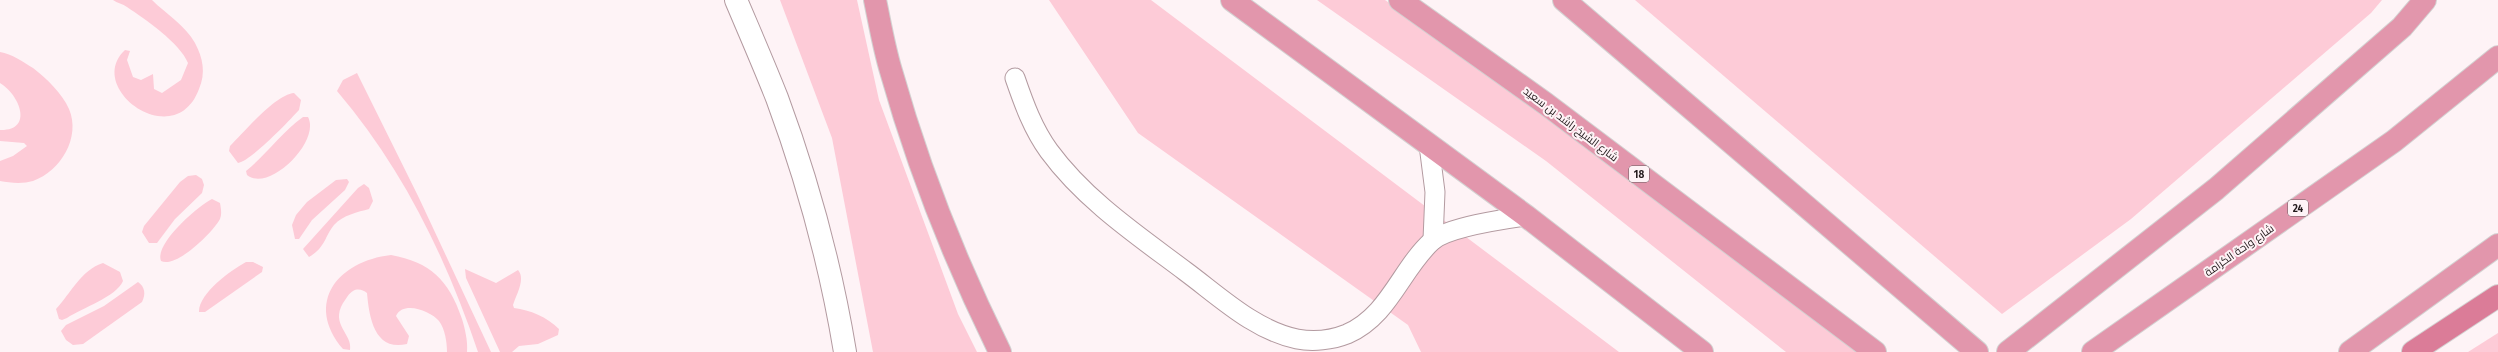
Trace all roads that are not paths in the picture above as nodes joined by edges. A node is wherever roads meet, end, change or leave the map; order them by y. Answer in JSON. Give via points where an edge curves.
{"nodes":[{"id":1,"x":736,"y":0,"type":"edge"},
{"id":2,"x":875,"y":0,"type":"edge"},
{"id":3,"x":1232,"y":0,"type":"edge"},
{"id":4,"x":1400,"y":0,"type":"edge"},
{"id":5,"x":1564,"y":0,"type":"edge"},
{"id":6,"x":2425,"y":0,"type":"edge"},
{"id":7,"x":2498,"y":57,"type":"edge"},
{"id":8,"x":1015,"y":78,"type":"dead end"},
{"id":9,"x":1429,"y":145,"type":"junction"},
{"id":10,"x":1526,"y":216,"type":"junction"},
{"id":11,"x":1433,"y":240,"type":"junction"},
{"id":12,"x":2498,"y":245,"type":"edge"},
{"id":13,"x":2498,"y":296,"type":"edge"},
{"id":14,"x":845,"y":352,"type":"edge"},
{"id":15,"x":1000,"y":352,"type":"edge"},
{"id":16,"x":1702,"y":352,"type":"edge"},
{"id":17,"x":1875,"y":352,"type":"edge"},
{"id":18,"x":1977,"y":352,"type":"edge"},
{"id":19,"x":2008,"y":352,"type":"edge"},
{"id":20,"x":2093,"y":352,"type":"edge"},
{"id":21,"x":2350,"y":352,"type":"edge"},
{"id":22,"x":2413,"y":352,"type":"edge"}],
"edges":[{"from":1,"to":14,"type":"street","via":[[777,98],[810,204],[840,319]]},
{"from":2,"to":15,"type":"highway","via":[[890,71],[926,178],[971,294]]},
{"from":3,"to":9,"type":"highway"},
{"from":4,"to":17,"type":"highway","name":"شارع الشيخ راشد بن سعيد","number":"18","via":[[1546,104]]},
{"from":5,"to":18,"type":"highway"},
{"from":6,"to":19,"type":"highway","via":[[2402,27],[2216,189]]},
{"from":7,"to":20,"type":"highway","name":"شارع واحة الكرامة","number":"24","via":[[2394,141]]},
{"from":8,"to":11,"type":"lane","via":[[1028,116],[1048,150],[1074,182],[1139,236],[1251,320],[1273,330],[1297,338],[1322,340],[1346,334],[1368,322],[1386,303]]},
{"from":9,"to":10,"type":"highway"},
{"from":9,"to":11,"type":"lane","via":[[1435,192]]},
{"from":10,"to":11,"type":"lane","via":[[1479,224]]},
{"from":10,"to":16,"type":"highway"},
{"from":12,"to":21,"type":"highway"},
{"from":13,"to":22,"type":"highway"}]}
